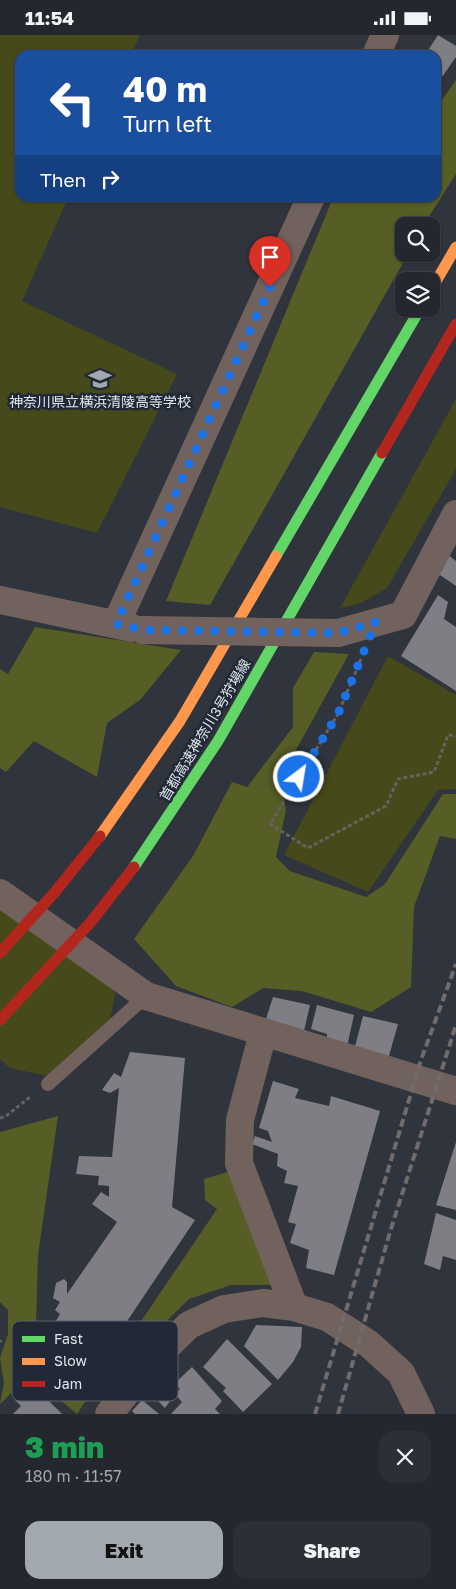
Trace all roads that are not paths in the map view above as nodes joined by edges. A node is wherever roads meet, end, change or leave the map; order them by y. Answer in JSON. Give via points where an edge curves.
{"nodes":[{"id":1,"x":385,"y":35,"type":"edge"},
{"id":2,"x":378,"y":50,"type":"edge"},
{"id":3,"x":309,"y":202,"type":"edge"},
{"id":4,"x":456,"y":247,"type":"edge"},
{"id":5,"x":440,"y":274,"type":"edge"},
{"id":6,"x":415,"y":317,"type":"edge"},
{"id":7,"x":456,"y":324,"type":"edge"},
{"id":8,"x":456,"y":514,"type":"edge"},
{"id":9,"x":0,"y":600,"type":"edge"},
{"id":10,"x":116,"y":624,"type":"junction"},
{"id":11,"x":0,"y":893,"type":"edge"},
{"id":12,"x":0,"y":953,"type":"edge"},
{"id":13,"x":146,"y":996,"type":"junction"},
{"id":14,"x":0,"y":1020,"type":"edge"},
{"id":15,"x":263,"y":1033,"type":"junction"},
{"id":16,"x":48,"y":1084,"type":"road end"},
{"id":17,"x":456,"y":1091,"type":"edge"},
{"id":18,"x":294,"y":1307,"type":"junction"},
{"id":19,"x":178,"y":1336,"type":"edge"},
{"id":20,"x":119,"y":1401,"type":"edge"},
{"id":21,"x":109,"y":1414,"type":"edge"},
{"id":22,"x":421,"y":1414,"type":"edge"}],
"edges":[{"from":1,"to":2,"type":"street"},
{"from":3,"to":10,"type":"street"},
{"from":4,"to":5,"type":"highway"},
{"from":6,"to":12,"type":"highway","name":"首都高速神奈川3号狩場線","bridge":true,"via":[[180,721],[100,836]]},
{"from":7,"to":14,"type":"highway","name":"首都高速神奈川3号狩場線","bridge":true,"via":[[218,741],[178,804],[90,923]]},
{"from":8,"to":10,"type":"street","bridge":true,"via":[[402,615],[338,633],[143,630]]},
{"from":9,"to":10,"type":"street"},
{"from":11,"to":13,"type":"street"},
{"from":13,"to":15,"type":"street"},
{"from":13,"to":16,"type":"lane"},
{"from":15,"to":17,"type":"street"},
{"from":15,"to":18,"type":"street","via":[[240,1120],[239,1163]]},
{"from":18,"to":19,"type":"street","via":[[263,1303],[224,1309],[189,1325]]},
{"from":18,"to":22,"type":"street","via":[[327,1317],[369,1344],[401,1373]]},
{"from":20,"to":21,"type":"street"}]}
